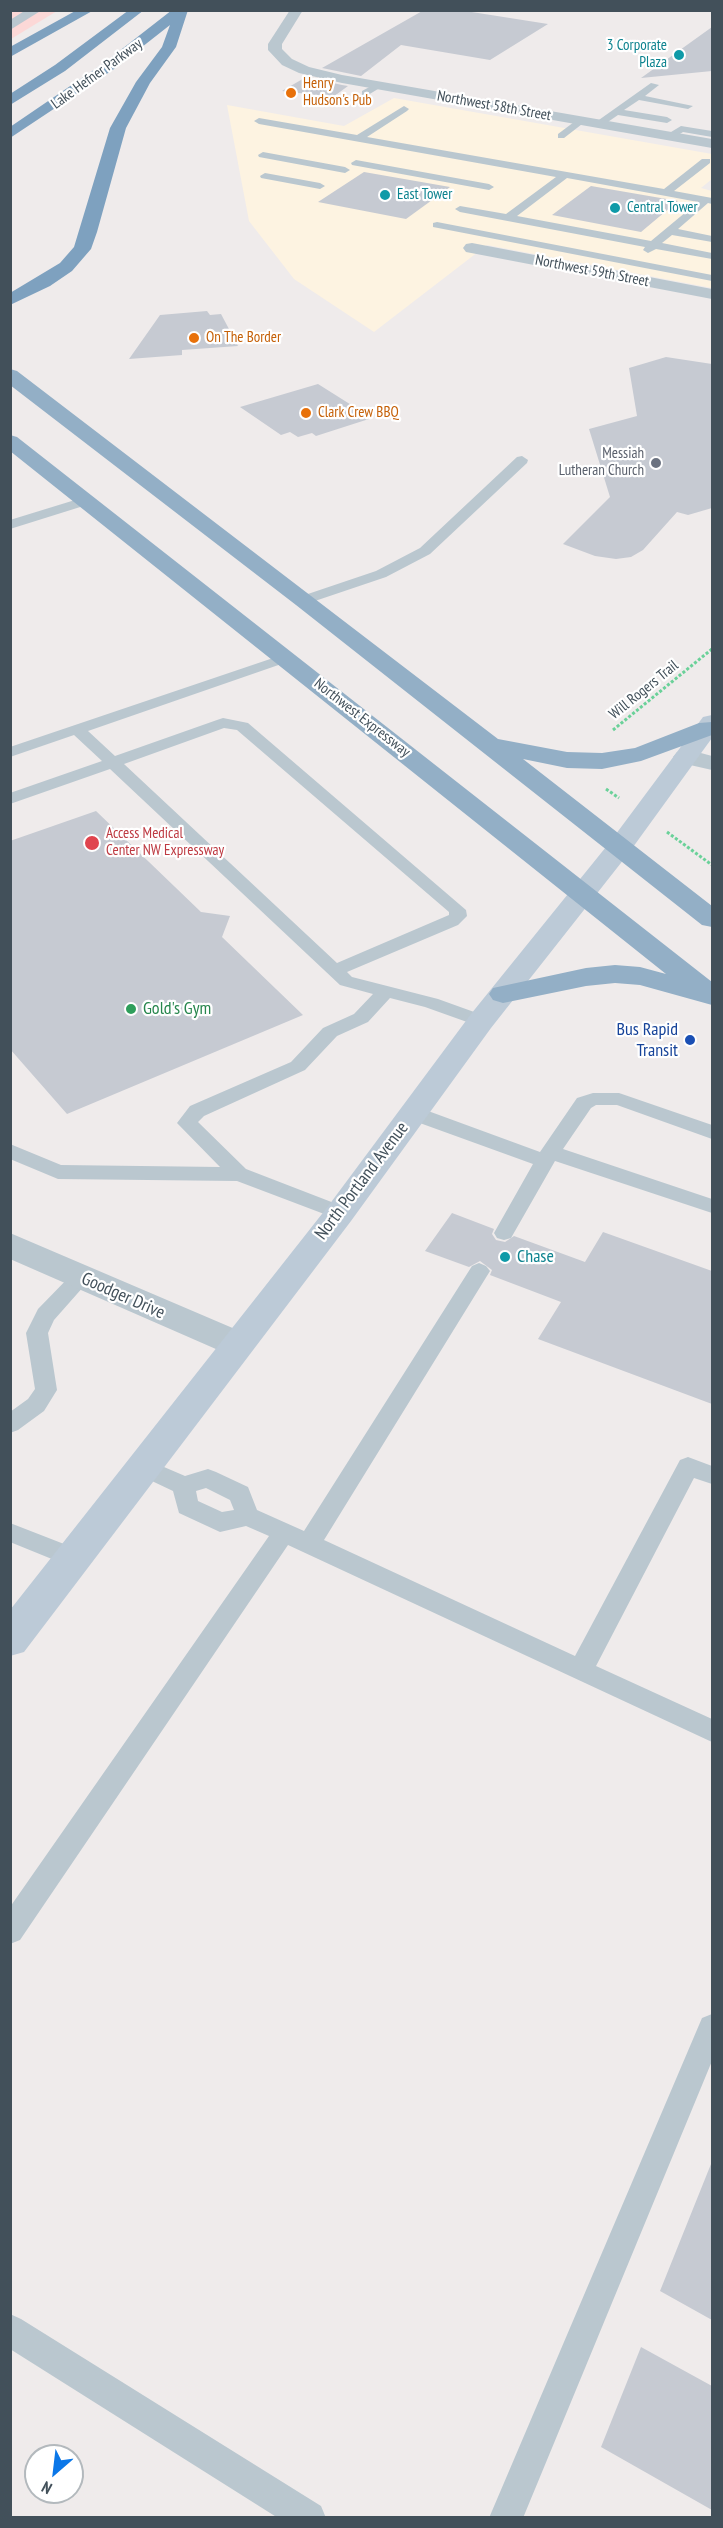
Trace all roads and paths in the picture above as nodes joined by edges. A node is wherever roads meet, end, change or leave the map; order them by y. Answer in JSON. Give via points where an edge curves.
{"nodes":[{"id":1,"x":36,"y":10,"type":"edge"},
{"id":2,"x":87,"y":10,"type":"edge"},
{"id":3,"x":138,"y":10,"type":"edge"},
{"id":4,"x":181,"y":10,"type":"edge"},
{"id":5,"x":297,"y":10,"type":"edge"},
{"id":6,"x":10,"y":26,"type":"edge"},
{"id":7,"x":10,"y":54,"type":"edge"},
{"id":8,"x":654,"y":85,"type":"dead end"},
{"id":9,"x":638,"y":97,"type":"junction"},
{"id":10,"x":10,"y":101,"type":"edge"},
{"id":11,"x":688,"y":106,"type":"dead end"},
{"id":12,"x":404,"y":109,"type":"dead end"},
{"id":13,"x":616,"y":112,"type":"junction"},
{"id":14,"x":666,"y":120,"type":"dead end"},
{"id":15,"x":259,"y":121,"type":"dead end"},
{"id":16,"x":581,"y":121,"type":"junction"},
{"id":17,"x":599,"y":124,"type":"junction"},
{"id":18,"x":10,"y":134,"type":"edge"},
{"id":19,"x":712,"y":134,"type":"edge"},
{"id":20,"x":561,"y":136,"type":"dead end"},
{"id":21,"x":669,"y":137,"type":"junction"},
{"id":22,"x":358,"y":139,"type":"junction"},
{"id":23,"x":712,"y":144,"type":"edge"},
{"id":24,"x":263,"y":155,"type":"dead end"},
{"id":25,"x":360,"y":157,"type":"dead end"},
{"id":26,"x":706,"y":161,"type":"dead end"},
{"id":27,"x":345,"y":170,"type":"dead end"},
{"id":28,"x":565,"y":175,"type":"junction"},
{"id":29,"x":265,"y":176,"type":"dead end"},
{"id":30,"x":320,"y":186,"type":"dead end"},
{"id":31,"x":489,"y":187,"type":"dead end"},
{"id":32,"x":666,"y":193,"type":"junction"},
{"id":33,"x":709,"y":200,"type":"edge"},
{"id":34,"x":460,"y":208,"type":"dead end"},
{"id":35,"x":508,"y":218,"type":"junction"},
{"id":36,"x":437,"y":225,"type":"dead end"},
{"id":37,"x":669,"y":231,"type":"junction"},
{"id":38,"x":712,"y":239,"type":"edge"},
{"id":39,"x":654,"y":245,"type":"junction"},
{"id":40,"x":472,"y":248,"type":"dead end"},
{"id":41,"x":712,"y":256,"type":"edge"},
{"id":42,"x":633,"y":262,"type":"junction"},
{"id":43,"x":618,"y":276,"type":"junction"},
{"id":44,"x":712,"y":278,"type":"edge"},
{"id":45,"x":712,"y":294,"type":"edge"},
{"id":46,"x":10,"y":300,"type":"edge"},
{"id":47,"x":10,"y":375,"type":"edge"},
{"id":48,"x":10,"y":441,"type":"edge"},
{"id":49,"x":522,"y":460,"type":"dead end"},
{"id":50,"x":88,"y":500,"type":"junction"},
{"id":51,"x":10,"y":525,"type":"edge"},
{"id":52,"x":304,"y":600,"type":"junction"},
{"id":53,"x":712,"y":649,"type":"edge"},
{"id":54,"x":285,"y":658,"type":"junction"},
{"id":55,"x":710,"y":725,"type":"edge"},
{"id":56,"x":77,"y":729,"type":"junction"},
{"id":57,"x":606,"y":736,"type":"dead end"},
{"id":58,"x":488,"y":745,"type":"junction"},
{"id":59,"x":10,"y":752,"type":"edge"},
{"id":60,"x":686,"y":757,"type":"junction"},
{"id":61,"x":113,"y":763,"type":"junction"},
{"id":62,"x":712,"y":763,"type":"edge"},
{"id":63,"x":10,"y":799,"type":"edge"},
{"id":64,"x":683,"y":843,"type":"dead end"},
{"id":65,"x":619,"y":848,"type":"junction"},
{"id":66,"x":712,"y":865,"type":"edge"},
{"id":67,"x":583,"y":893,"type":"junction"},
{"id":68,"x":712,"y":919,"type":"edge"},
{"id":69,"x":335,"y":970,"type":"junction"},
{"id":70,"x":386,"y":991,"type":"junction"},
{"id":71,"x":503,"y":994,"type":"junction"},
{"id":72,"x":711,"y":995,"type":"edge"},
{"id":73,"x":481,"y":1021,"type":"junction"},
{"id":74,"x":413,"y":1113,"type":"junction"},
{"id":75,"x":712,"y":1132,"type":"edge"},
{"id":76,"x":10,"y":1151,"type":"edge"},
{"id":77,"x":548,"y":1156,"type":"junction"},
{"id":78,"x":239,"y":1174,"type":"junction"},
{"id":79,"x":712,"y":1206,"type":"edge"},
{"id":80,"x":340,"y":1213,"type":"junction"},
{"id":81,"x":504,"y":1233,"type":"dead end"},
{"id":82,"x":10,"y":1245,"type":"edge"},
{"id":83,"x":479,"y":1271,"type":"dead end"},
{"id":84,"x":81,"y":1277,"type":"junction"},
{"id":85,"x":237,"y":1344,"type":"junction"},
{"id":86,"x":10,"y":1424,"type":"edge"},
{"id":87,"x":143,"y":1467,"type":"junction"},
{"id":88,"x":712,"y":1476,"type":"edge"},
{"id":89,"x":184,"y":1486,"type":"junction"},
{"id":90,"x":248,"y":1516,"type":"junction"},
{"id":91,"x":10,"y":1532,"type":"edge"},
{"id":92,"x":284,"y":1533,"type":"junction"},
{"id":93,"x":309,"y":1544,"type":"junction"},
{"id":94,"x":74,"y":1558,"type":"junction"},
{"id":95,"x":10,"y":1640,"type":"edge"},
{"id":96,"x":581,"y":1670,"type":"junction"},
{"id":97,"x":712,"y":1731,"type":"edge"},
{"id":98,"x":10,"y":1931,"type":"edge"},
{"id":99,"x":712,"y":2028,"type":"edge"},
{"id":100,"x":10,"y":2330,"type":"edge"},
{"id":101,"x":309,"y":2517,"type":"edge"},
{"id":102,"x":506,"y":2517,"type":"edge"}],
"edges":[{"from":1,"to":6,"type":"street"},
{"from":2,"to":7,"type":"highway"},
{"from":3,"to":10,"type":"highway","name":"Lake Hefner Parkway"},
{"from":4,"to":18,"type":"highway","name":"Lake Hefner Parkway","via":[[109,66]]},
{"from":4,"to":46,"type":"highway","via":[[169,47],[143,82],[118,128],[82,249],[45,282]]},
{"from":5,"to":16,"type":"street","name":"Northwest 58th Street","via":[[275,50],[304,70],[371,89]]},
{"from":8,"to":9,"type":"lane"},
{"from":9,"to":11,"type":"lane"},
{"from":9,"to":13,"type":"lane"},
{"from":12,"to":22,"type":"lane"},
{"from":13,"to":14,"type":"lane"},
{"from":13,"to":17,"type":"lane"},
{"from":15,"to":22,"type":"lane"},
{"from":16,"to":17,"type":"street","name":"Northwest 58th Street"},
{"from":16,"to":20,"type":"lane"},
{"from":17,"to":21,"type":"street","name":"Northwest 58th Street"},
{"from":19,"to":21,"type":"lane","via":[[681,129]]},
{"from":21,"to":23,"type":"street","name":"Northwest 58th Street"},
{"from":22,"to":28,"type":"lane"},
{"from":24,"to":27,"type":"lane"},
{"from":25,"to":31,"type":"lane"},
{"from":26,"to":32,"type":"lane"},
{"from":28,"to":32,"type":"lane"},
{"from":28,"to":35,"type":"lane"},
{"from":29,"to":30,"type":"lane"},
{"from":32,"to":33,"type":"lane"},
{"from":33,"to":37,"type":"lane"},
{"from":34,"to":35,"type":"lane"},
{"from":35,"to":39,"type":"lane"},
{"from":36,"to":42,"type":"lane"},
{"from":37,"to":38,"type":"lane"},
{"from":37,"to":39,"type":"lane"},
{"from":39,"to":41,"type":"lane"},
{"from":39,"to":42,"type":"lane"},
{"from":40,"to":43,"type":"street","name":"Northwest 59th Street"},
{"from":42,"to":43,"type":"lane"},
{"from":42,"to":44,"type":"lane"},
{"from":43,"to":45,"type":"street","name":"Northwest 59th Street"},
{"from":47,"to":52,"type":"highway"},
{"from":48,"to":50,"type":"highway","name":"Northwest Expressway"},
{"from":49,"to":52,"type":"lane","via":[[425,552],[381,574]]},
{"from":50,"to":51,"type":"lane"},
{"from":50,"to":54,"type":"highway","name":"Northwest Expressway"},
{"from":52,"to":58,"type":"highway"},
{"from":53,"to":57,"type":"path","name":"Will Rogers Trail"},
{"from":54,"to":56,"type":"lane"},
{"from":54,"to":67,"type":"highway","name":"Northwest Expressway"},
{"from":55,"to":58,"type":"highway","via":[[641,754],[602,761],[567,760]]},
{"from":55,"to":60,"type":"main road","name":"North Portland Avenue"},
{"from":56,"to":59,"type":"lane"},
{"from":56,"to":61,"type":"lane"},
{"from":58,"to":65,"type":"highway"},
{"from":60,"to":62,"type":"street"},
{"from":60,"to":65,"type":"main road","name":"North Portland Avenue"},
{"from":61,"to":63,"type":"lane"},
{"from":61,"to":69,"type":"lane"},
{"from":61,"to":69,"type":"lane","via":[[223,723],[242,726],[457,910],[458,916],[452,921]]},
{"from":64,"to":66,"type":"path"},
{"from":65,"to":67,"type":"main road","name":"North Portland Avenue"},
{"from":65,"to":68,"type":"highway"},
{"from":67,"to":71,"type":"main road","name":"North Portland Avenue"},
{"from":67,"to":72,"type":"highway","name":"Northwest Expressway"},
{"from":69,"to":70,"type":"lane","via":[[346,981]]},
{"from":70,"to":73,"type":"lane"},
{"from":70,"to":78,"type":"lane","via":[[361,1018],[330,1032],[298,1066],[197,1111],[187,1123]]},
{"from":71,"to":72,"type":"highway","via":[[615,974],[640,976]]},
{"from":71,"to":73,"type":"main road","name":"North Portland Avenue"},
{"from":73,"to":74,"type":"main road","name":"North Portland Avenue"},
{"from":74,"to":77,"type":"lane"},
{"from":74,"to":80,"type":"main road","name":"North Portland Avenue"},
{"from":75,"to":77,"type":"lane","via":[[619,1099],[593,1099],[584,1103]]},
{"from":76,"to":78,"type":"lane","via":[[58,1172]]},
{"from":77,"to":79,"type":"lane"},
{"from":77,"to":81,"type":"lane"},
{"from":78,"to":80,"type":"lane"},
{"from":80,"to":85,"type":"main road","name":"North Portland Avenue"},
{"from":82,"to":84,"type":"street","name":"Goodger Drive"},
{"from":83,"to":93,"type":"lane"},
{"from":84,"to":85,"type":"street","name":"Goodger Drive"},
{"from":84,"to":86,"type":"lane","via":[[46,1315],[37,1333],[46,1390],[36,1405]]},
{"from":85,"to":87,"type":"main road","name":"North Portland Avenue"},
{"from":87,"to":89,"type":"lane"},
{"from":87,"to":94,"type":"main road","name":"North Portland Avenue"},
{"from":88,"to":96,"type":"lane","via":[[688,1466]]},
{"from":89,"to":90,"type":"lane","via":[[208,1478],[240,1494]]},
{"from":89,"to":90,"type":"lane","via":[[187,1506],[220,1522]]},
{"from":90,"to":92,"type":"lane"},
{"from":91,"to":94,"type":"lane"},
{"from":92,"to":93,"type":"lane"},
{"from":92,"to":98,"type":"lane"},
{"from":93,"to":96,"type":"lane"},
{"from":94,"to":95,"type":"main road","name":"North Portland Avenue"},
{"from":96,"to":97,"type":"lane"},
{"from":99,"to":102,"type":"lane"},
{"from":100,"to":101,"type":"lane"}]}
